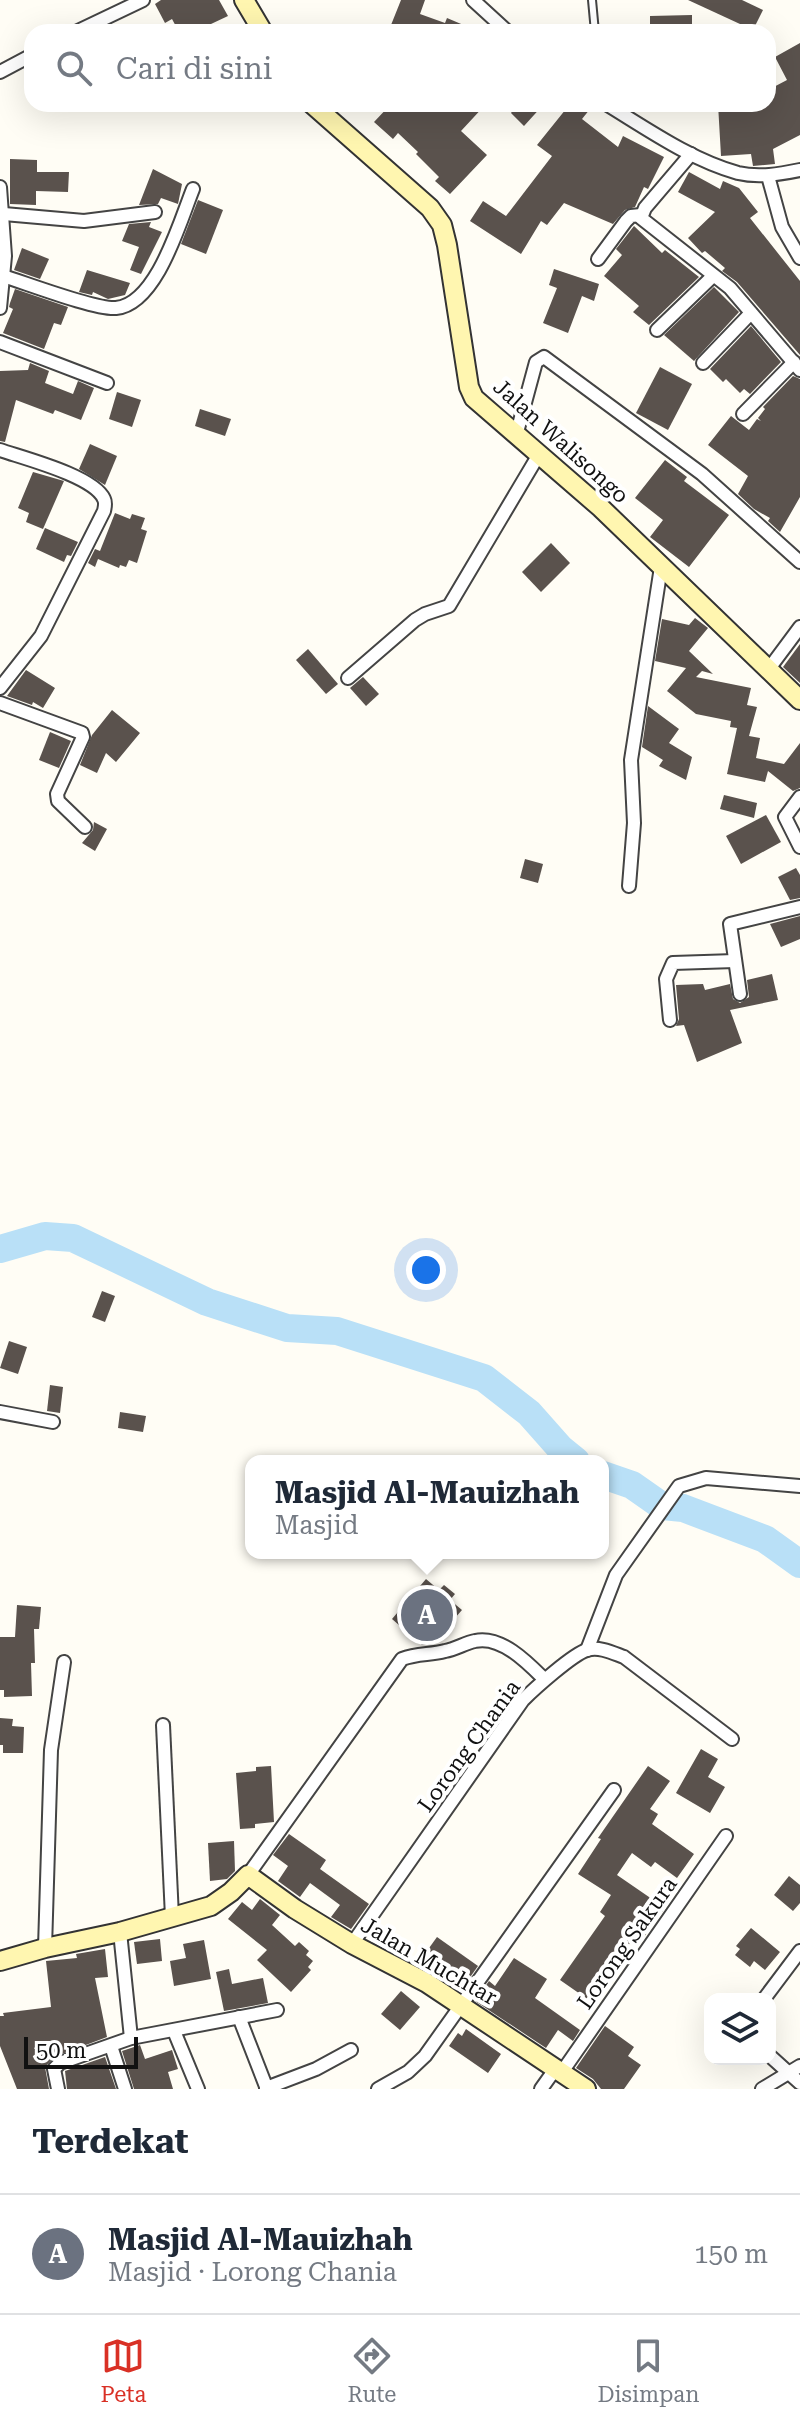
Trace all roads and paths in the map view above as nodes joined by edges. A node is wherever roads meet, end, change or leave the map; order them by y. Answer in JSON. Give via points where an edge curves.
{"nodes":[{"id":1,"x":143,"y":0,"type":"edge"},
{"id":2,"x":244,"y":0,"type":"edge"},
{"id":3,"x":473,"y":0,"type":"edge"},
{"id":4,"x":592,"y":0,"type":"edge"},
{"id":5,"x":93,"y":24,"type":"edge"},
{"id":6,"x":258,"y":24,"type":"edge"},
{"id":7,"x":499,"y":24,"type":"edge"},
{"id":8,"x":594,"y":24,"type":"edge"},
{"id":9,"x":24,"y":59,"type":"edge"},
{"id":10,"x":0,"y":72,"type":"edge"},
{"id":11,"x":321,"y":112,"type":"edge"},
{"id":12,"x":620,"y":112,"type":"edge"},
{"id":13,"x":691,"y":154,"type":"junction"},
{"id":14,"x":800,"y":170,"type":"edge"},
{"id":15,"x":768,"y":176,"type":"junction"},
{"id":16,"x":0,"y":187,"type":"edge"},
{"id":17,"x":193,"y":189,"type":"dead end"},
{"id":18,"x":155,"y":212,"type":"dead end"},
{"id":19,"x":4,"y":214,"type":"junction"},
{"id":20,"x":641,"y":215,"type":"junction"},
{"id":21,"x":800,"y":258,"type":"edge"},
{"id":22,"x":598,"y":259,"type":"dead end"},
{"id":23,"x":3,"y":276,"type":"junction"},
{"id":24,"x":713,"y":276,"type":"junction"},
{"id":25,"x":0,"y":308,"type":"edge"},
{"id":26,"x":751,"y":313,"type":"junction"},
{"id":27,"x":657,"y":330,"type":"dead end"},
{"id":28,"x":0,"y":342,"type":"edge"},
{"id":29,"x":703,"y":363,"type":"dead end"},
{"id":30,"x":797,"y":366,"type":"edge"},
{"id":31,"x":107,"y":383,"type":"dead end"},
{"id":32,"x":743,"y":414,"type":"dead end"},
{"id":33,"x":516,"y":436,"type":"junction"},
{"id":34,"x":0,"y":450,"type":"edge"},
{"id":35,"x":538,"y":456,"type":"junction"},
{"id":36,"x":800,"y":562,"type":"edge"},
{"id":37,"x":661,"y":567,"type":"junction"},
{"id":38,"x":800,"y":627,"type":"edge"},
{"id":39,"x":768,"y":670,"type":"junction"},
{"id":40,"x":348,"y":678,"type":"dead end"},
{"id":41,"x":0,"y":688,"type":"edge"},
{"id":42,"x":800,"y":700,"type":"edge"},
{"id":43,"x":0,"y":703,"type":"edge"},
{"id":44,"x":800,"y":797,"type":"edge"},
{"id":45,"x":85,"y":827,"type":"dead end"},
{"id":46,"x":800,"y":847,"type":"edge"},
{"id":47,"x":629,"y":886,"type":"dead end"},
{"id":48,"x":800,"y":907,"type":"edge"},
{"id":49,"x":735,"y":961,"type":"junction"},
{"id":50,"x":740,"y":994,"type":"dead end"},
{"id":51,"x":670,"y":1020,"type":"dead end"},
{"id":52,"x":0,"y":1412,"type":"edge"},
{"id":53,"x":53,"y":1422,"type":"dead end"},
{"id":54,"x":800,"y":1486,"type":"edge"},
{"id":55,"x":587,"y":1650,"type":"junction"},
{"id":56,"x":64,"y":1662,"type":"dead end"},
{"id":57,"x":544,"y":1679,"type":"junction"},
{"id":58,"x":163,"y":1725,"type":"dead end"},
{"id":59,"x":732,"y":1739,"type":"dead end"},
{"id":60,"x":614,"y":1790,"type":"dead end"},
{"id":61,"x":726,"y":1836,"type":"dead end"},
{"id":62,"x":248,"y":1875,"type":"junction"},
{"id":63,"x":172,"y":1917,"type":"junction"},
{"id":64,"x":120,"y":1932,"type":"junction"},
{"id":65,"x":352,"y":1944,"type":"junction"},
{"id":66,"x":45,"y":1948,"type":"junction"},
{"id":67,"x":800,"y":1951,"type":"edge"},
{"id":68,"x":0,"y":1961,"type":"edge"},
{"id":69,"x":768,"y":1993,"type":"edge"},
{"id":70,"x":461,"y":2005,"type":"junction"},
{"id":71,"x":277,"y":2010,"type":"dead end"},
{"id":72,"x":239,"y":2017,"type":"junction"},
{"id":73,"x":174,"y":2031,"type":"junction"},
{"id":74,"x":131,"y":2038,"type":"junction"},
{"id":75,"x":111,"y":2046,"type":"junction"},
{"id":76,"x":351,"y":2050,"type":"dead end"},
{"id":77,"x":776,"y":2059,"type":"edge"},
{"id":78,"x":559,"y":2070,"type":"junction"},
{"id":79,"x":795,"y":2070,"type":"edge"},
{"id":80,"x":800,"y":2083,"type":"edge"},
{"id":81,"x":58,"y":2089,"type":"edge"},
{"id":82,"x":125,"y":2089,"type":"edge"},
{"id":83,"x":198,"y":2089,"type":"edge"},
{"id":84,"x":266,"y":2089,"type":"edge"},
{"id":85,"x":378,"y":2089,"type":"edge"},
{"id":86,"x":541,"y":2089,"type":"edge"},
{"id":87,"x":586,"y":2089,"type":"edge"},
{"id":88,"x":762,"y":2089,"type":"edge"}],
"edges":[{"from":1,"to":5,"type":"street"},
{"from":2,"to":6,"type":"street"},
{"from":3,"to":7,"type":"street"},
{"from":4,"to":8,"type":"lane"},
{"from":9,"to":10,"type":"street"},
{"from":11,"to":33,"type":"street","name":"Jalan Walisongo","via":[[430,208],[442,225],[471,393]]},
{"from":12,"to":13,"type":"street"},
{"from":13,"to":15,"type":"street","via":[[739,173]]},
{"from":13,"to":20,"type":"street"},
{"from":14,"to":15,"type":"street"},
{"from":15,"to":21,"type":"street","via":[[782,227]]},
{"from":16,"to":19,"type":"street"},
{"from":17,"to":23,"type":"street","via":[[158,273],[125,306],[106,308]]},
{"from":18,"to":19,"type":"street","via":[[84,221]]},
{"from":19,"to":23,"type":"street"},
{"from":20,"to":22,"type":"street","via":[[626,221]]},
{"from":20,"to":24,"type":"street"},
{"from":23,"to":25,"type":"street"},
{"from":24,"to":26,"type":"street"},
{"from":24,"to":27,"type":"street"},
{"from":26,"to":29,"type":"street"},
{"from":26,"to":30,"type":"street"},
{"from":28,"to":31,"type":"street"},
{"from":30,"to":32,"type":"street"},
{"from":33,"to":35,"type":"street","name":"Jalan Walisongo"},
{"from":33,"to":36,"type":"street","via":[[536,362],[544,357],[702,474]]},
{"from":34,"to":41,"type":"street","via":[[82,481],[105,502],[48,624]]},
{"from":35,"to":37,"type":"street","name":"Jalan Walisongo"},
{"from":35,"to":40,"type":"street","via":[[449,606],[415,620]]},
{"from":37,"to":39,"type":"street","name":"Jalan Walisongo"},
{"from":37,"to":47,"type":"street","via":[[631,760]]},
{"from":38,"to":39,"type":"street"},
{"from":39,"to":42,"type":"street","name":"Jalan Walisongo"},
{"from":43,"to":45,"type":"street","via":[[82,733],[57,794]]},
{"from":44,"to":46,"type":"street","via":[[785,817]]},
{"from":48,"to":49,"type":"street","via":[[731,923]]},
{"from":49,"to":50,"type":"street"},
{"from":49,"to":51,"type":"street","via":[[673,963],[666,979]]},
{"from":52,"to":53,"type":"street"},
{"from":54,"to":55,"type":"street","via":[[698,1478],[679,1486],[616,1575]]},
{"from":55,"to":57,"type":"street","name":"Lorong Chania"},
{"from":55,"to":59,"type":"street","via":[[624,1657]]},
{"from":56,"to":66,"type":"street","via":[[51,1750]]},
{"from":57,"to":62,"type":"street","via":[[494,1641],[477,1640],[402,1659]]},
{"from":57,"to":65,"type":"street","name":"Lorong Chania","via":[[523,1700]]},
{"from":58,"to":63,"type":"street"},
{"from":60,"to":70,"type":"street"},
{"from":61,"to":78,"type":"street","name":"Lorong Sakura"},
{"from":62,"to":63,"type":"street","via":[[211,1906]]},
{"from":62,"to":65,"type":"street","name":"Jalan Muchtar"},
{"from":63,"to":64,"type":"street"},
{"from":64,"to":66,"type":"street"},
{"from":64,"to":74,"type":"street"},
{"from":65,"to":70,"type":"street","name":"Jalan Muchtar"},
{"from":66,"to":68,"type":"street"},
{"from":67,"to":69,"type":"street"},
{"from":70,"to":78,"type":"street","name":"Jalan Muchtar"},
{"from":70,"to":85,"type":"street","via":[[416,2065]]},
{"from":71,"to":72,"type":"street"},
{"from":72,"to":73,"type":"street"},
{"from":72,"to":84,"type":"street"},
{"from":73,"to":74,"type":"street"},
{"from":73,"to":83,"type":"street"},
{"from":74,"to":75,"type":"street"},
{"from":75,"to":81,"type":"street","via":[[60,2063],[54,2069]]},
{"from":75,"to":82,"type":"street"},
{"from":76,"to":84,"type":"street"},
{"from":77,"to":79,"type":"street"},
{"from":78,"to":86,"type":"street","name":"Lorong Sakura"},
{"from":78,"to":87,"type":"street","name":"Jalan Muchtar"},
{"from":79,"to":80,"type":"street"},
{"from":79,"to":88,"type":"street"}]}
